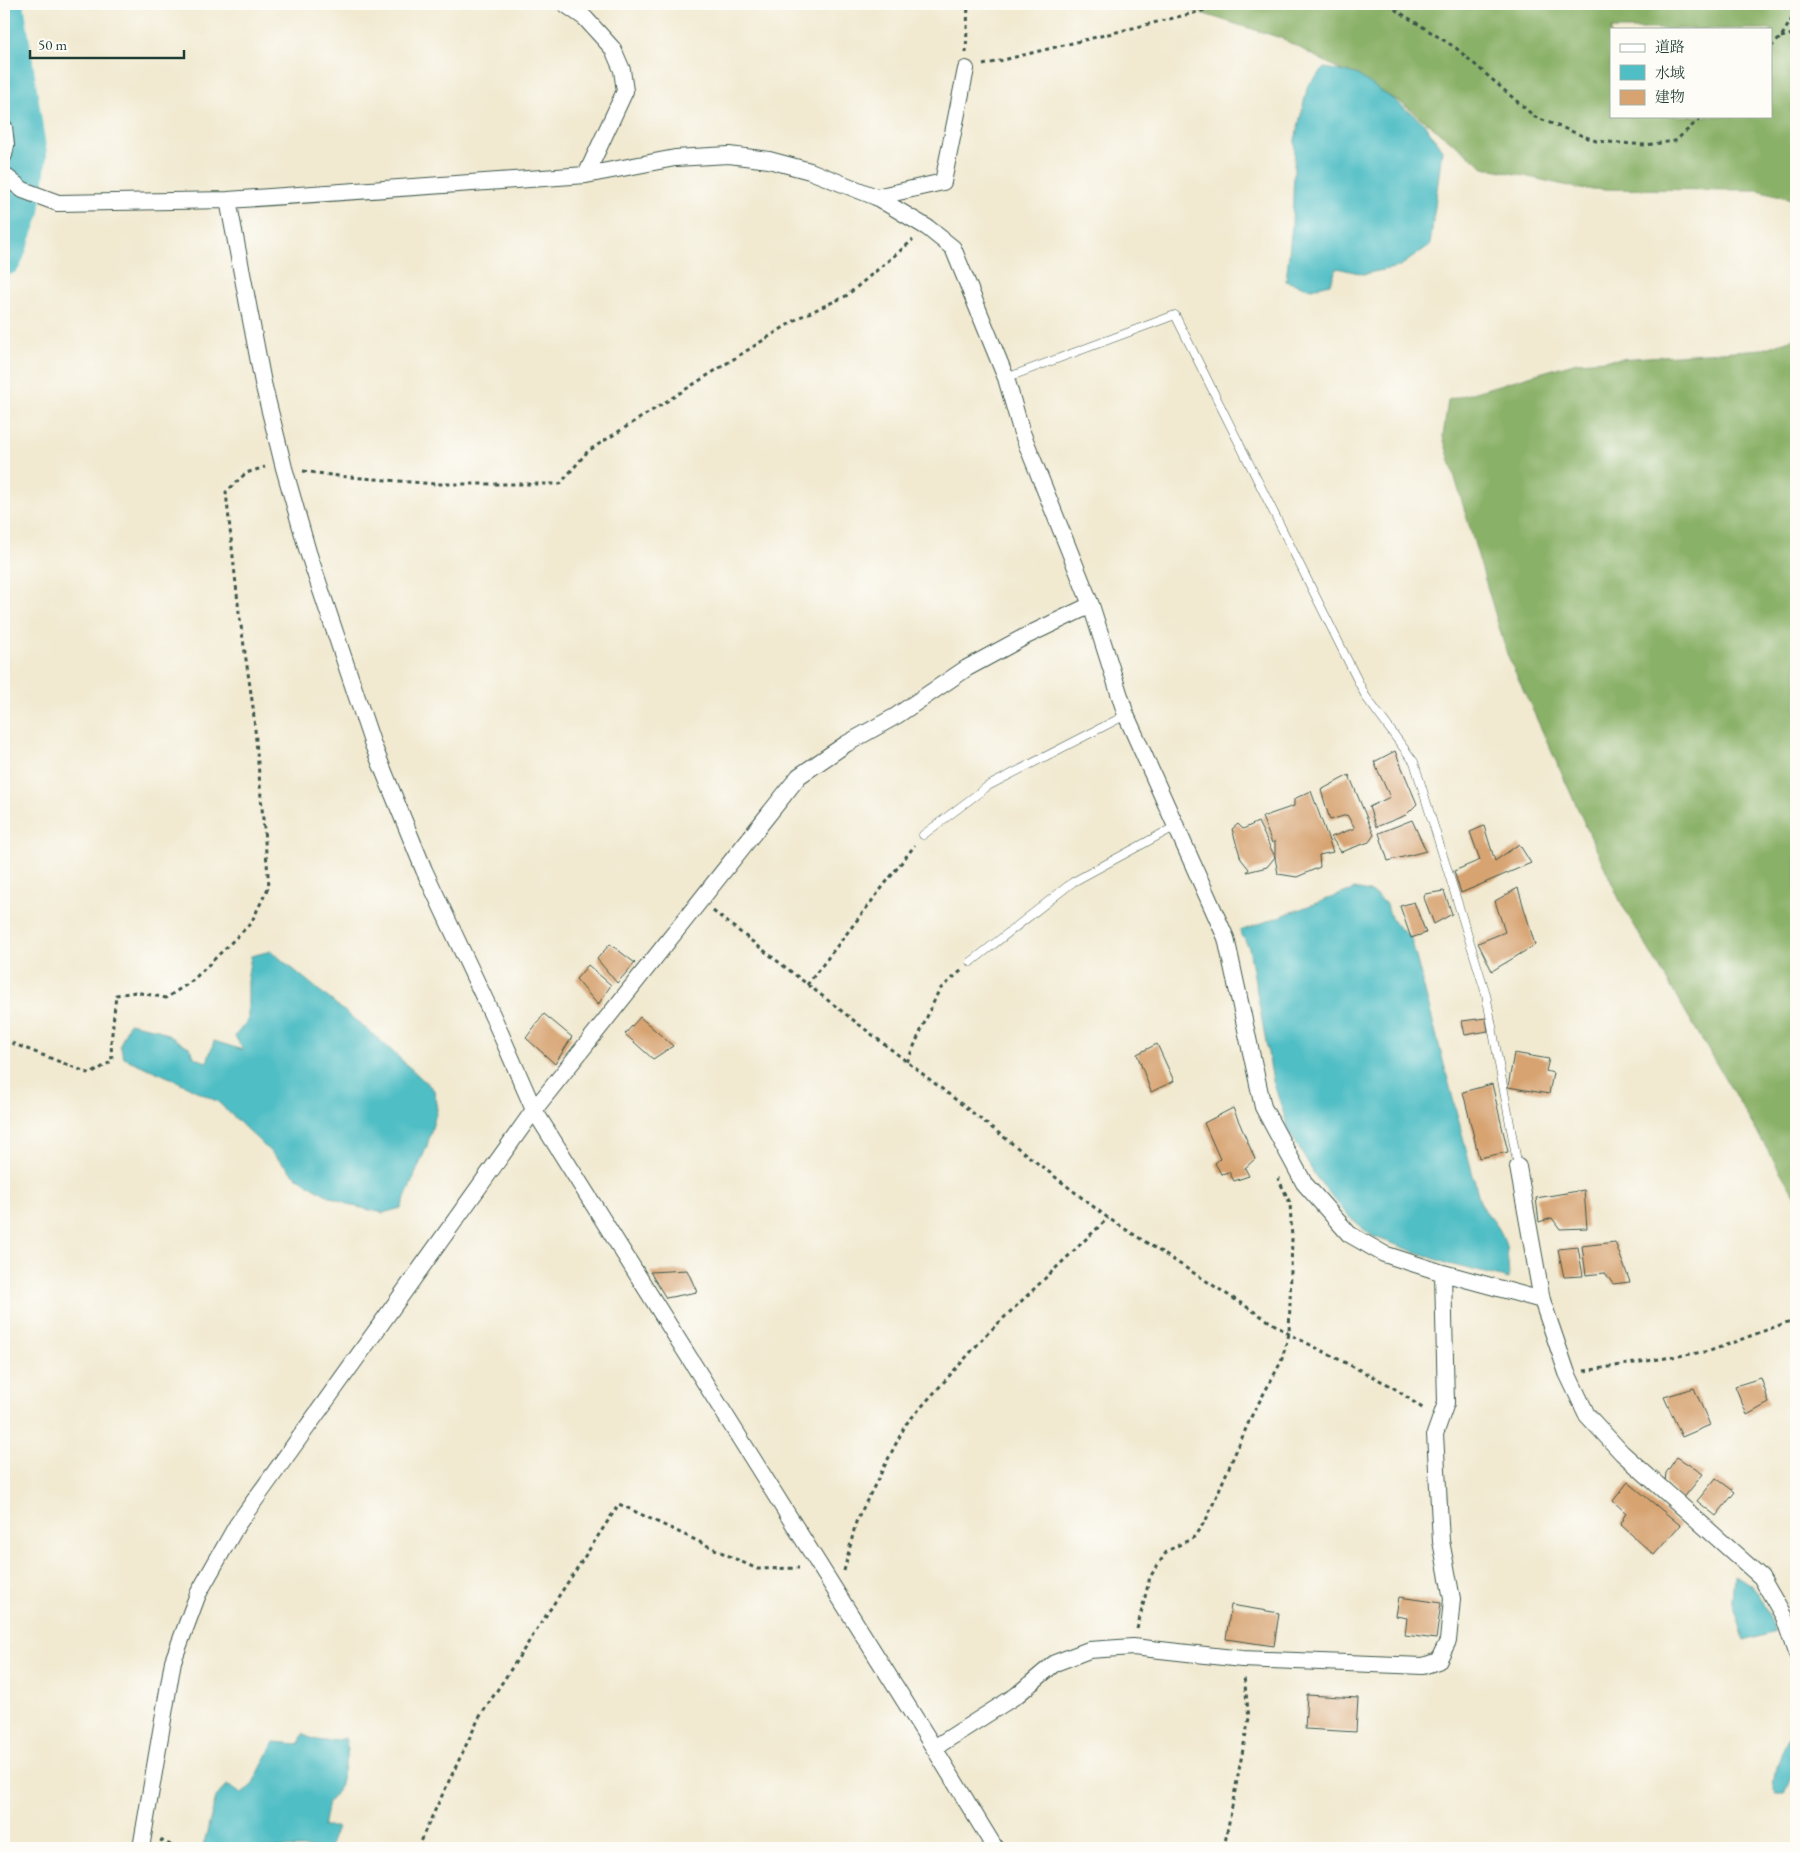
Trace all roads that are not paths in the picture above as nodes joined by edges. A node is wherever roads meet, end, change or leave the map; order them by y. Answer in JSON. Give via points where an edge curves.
{"nodes":[{"id":1,"x":565,"y":4,"type":"edge"},
{"id":2,"x":966,"y":69,"type":"road end"},
{"id":3,"x":4,"y":127,"type":"edge"},
{"id":4,"x":4,"y":155,"type":"edge"},
{"id":5,"x":4,"y":175,"type":"edge"},
{"id":6,"x":586,"y":175,"type":"junction"},
{"id":7,"x":876,"y":197,"type":"junction"},
{"id":8,"x":228,"y":200,"type":"junction"},
{"id":9,"x":1006,"y":378,"type":"junction"},
{"id":10,"x":1091,"y":605,"type":"junction"},
{"id":11,"x":1126,"y":715,"type":"junction"},
{"id":12,"x":1176,"y":826,"type":"junction"},
{"id":13,"x":923,"y":835,"type":"road end"},
{"id":14,"x":971,"y":962,"type":"road end"},
{"id":15,"x":534,"y":1110,"type":"junction"},
{"id":16,"x":1518,"y":1168,"type":"joint"},
{"id":17,"x":1443,"y":1273,"type":"junction"},
{"id":18,"x":1542,"y":1300,"type":"junction"},
{"id":19,"x":1796,"y":1653,"type":"edge"},
{"id":20,"x":934,"y":1748,"type":"junction"},
{"id":21,"x":141,"y":1848,"type":"edge"},
{"id":22,"x":994,"y":1848,"type":"edge"}],
"edges":[{"from":1,"to":6,"type":"street","via":[[585,18],[607,43],[622,70],[625,91]]},
{"from":2,"to":7,"type":"street","via":[[942,182]]},
{"from":3,"to":4,"type":"street"},
{"from":5,"to":8,"type":"street","via":[[22,190],[58,203]]},
{"from":6,"to":7,"type":"street","via":[[675,158],[729,155],[786,164]]},
{"from":6,"to":8,"type":"street"},
{"from":7,"to":9,"type":"street","via":[[928,228],[953,248]]},
{"from":8,"to":15,"type":"street","via":[[263,383],[314,571],[398,810]]},
{"from":9,"to":10,"type":"street","via":[[1021,430]]},
{"from":9,"to":16,"type":"lane","via":[[1175,315],[1366,697],[1414,762],[1486,994]]},
{"from":10,"to":11,"type":"street"},
{"from":10,"to":15,"type":"street","via":[[1028,634],[967,668],[799,776]]},
{"from":11,"to":12,"type":"street"},
{"from":11,"to":13,"type":"lane","via":[[988,786]]},
{"from":12,"to":14,"type":"lane","via":[[1074,882]]},
{"from":12,"to":17,"type":"street","via":[[1226,938],[1264,1107],[1304,1183],[1349,1234],[1384,1254]]},
{"from":15,"to":20,"type":"street"},
{"from":15,"to":21,"type":"street","via":[[237,1525],[198,1594],[174,1661]]},
{"from":16,"to":18,"type":"street"},
{"from":17,"to":18,"type":"street"},
{"from":17,"to":20,"type":"street","via":[[1446,1403],[1435,1434],[1442,1541],[1452,1599],[1448,1641],[1438,1661],[1423,1666],[1242,1659],[1133,1647],[1089,1650],[1055,1663],[1017,1695]]},
{"from":18,"to":19,"type":"street","via":[[1567,1373],[1587,1415],[1622,1453],[1761,1576],[1784,1617]]},
{"from":20,"to":22,"type":"street"}]}
